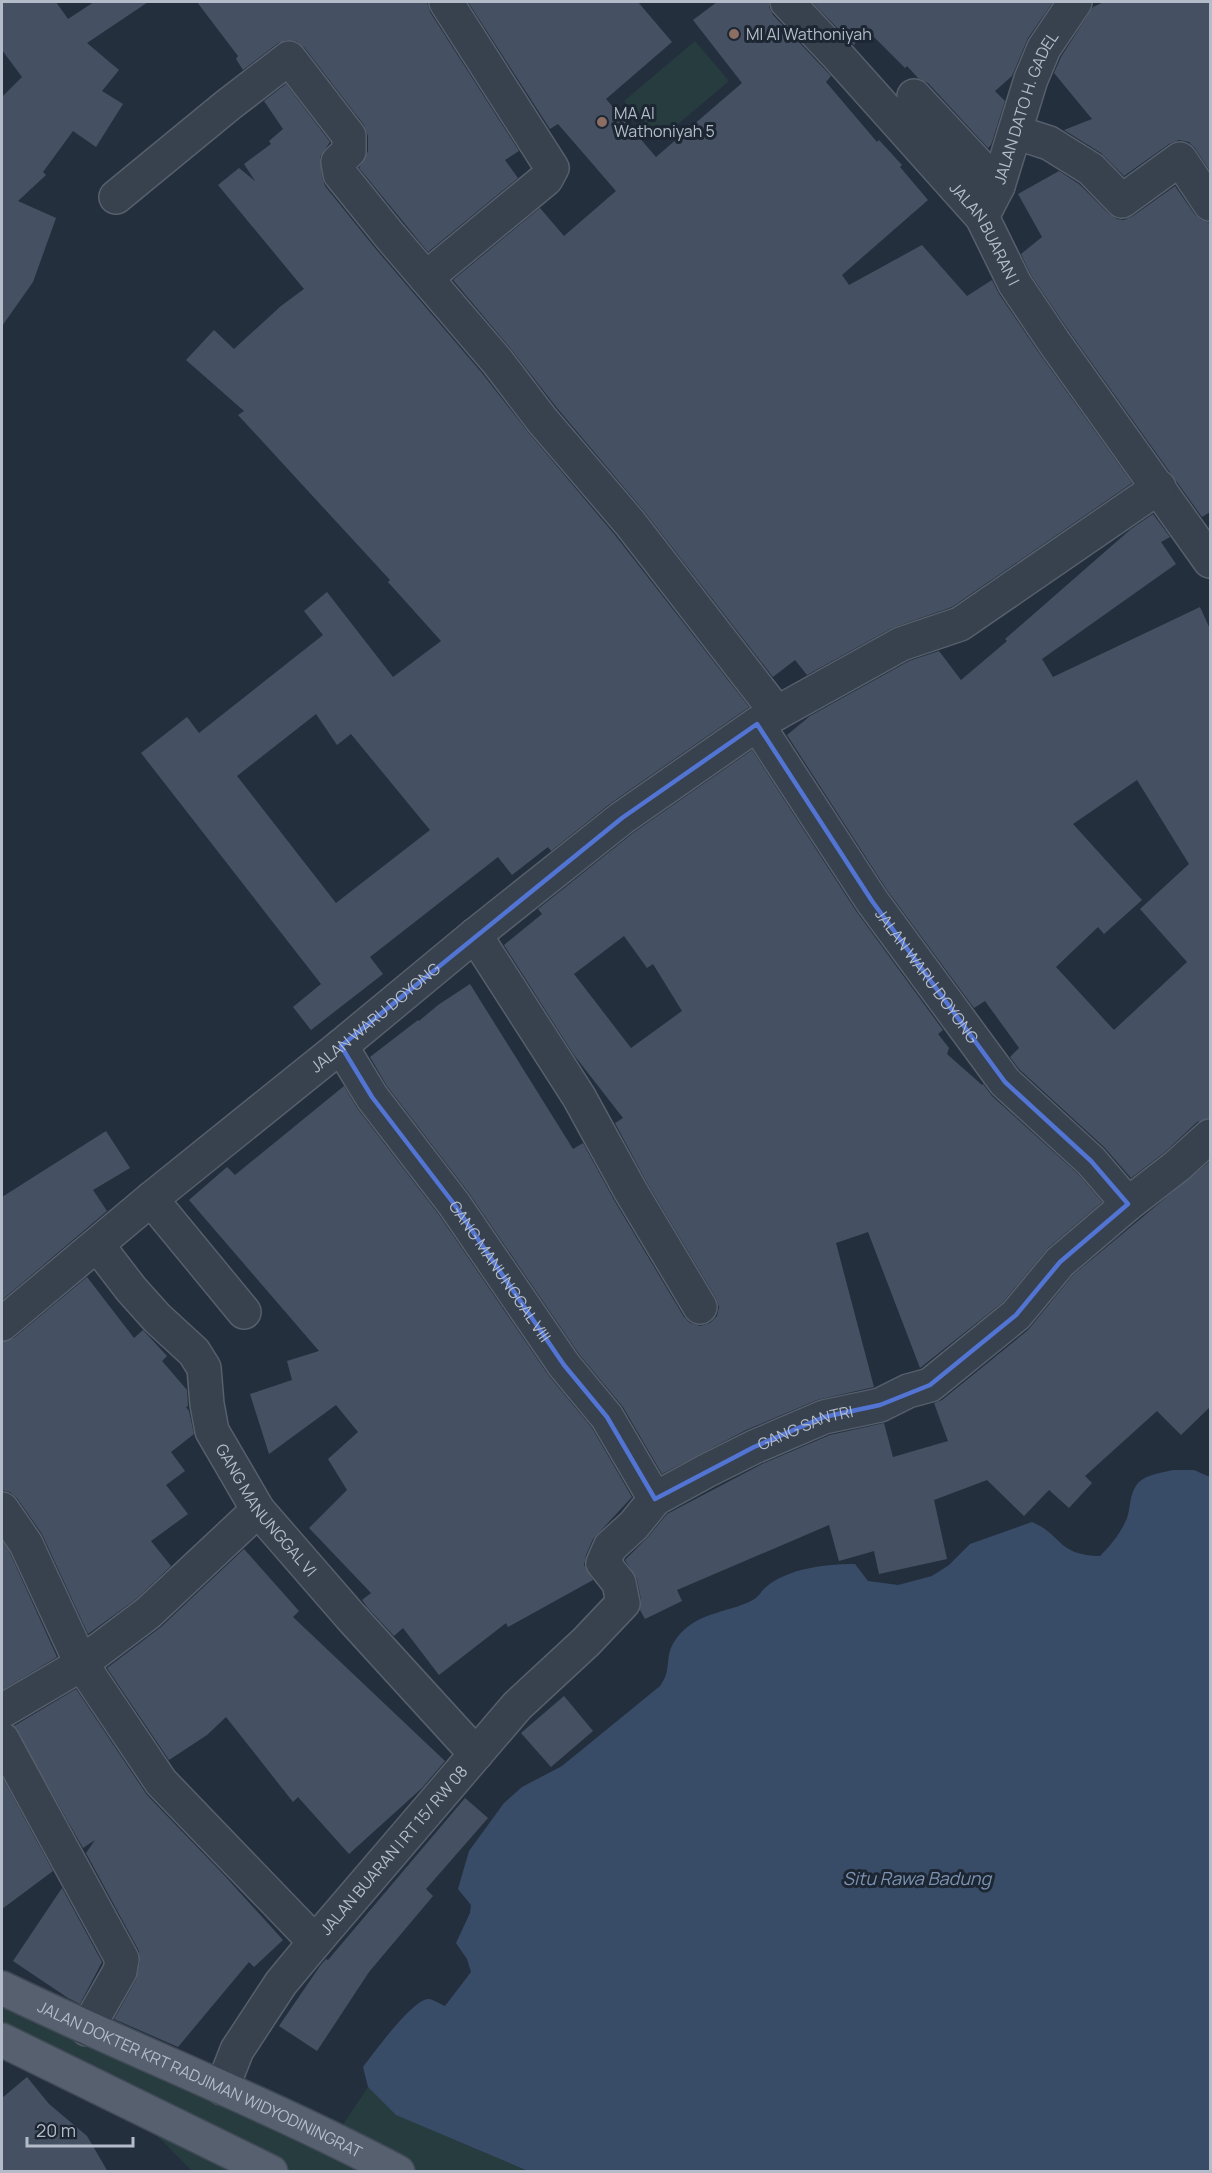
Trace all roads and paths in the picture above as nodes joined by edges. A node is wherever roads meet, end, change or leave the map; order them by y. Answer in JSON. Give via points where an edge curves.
{"nodes":[{"id":1,"x":446,"y":2,"type":"edge"},
{"id":2,"x":787,"y":2,"type":"edge"},
{"id":3,"x":1075,"y":2,"type":"edge"},
{"id":4,"x":914,"y":96,"type":"dead end"},
{"id":5,"x":1015,"y":132,"type":"junction"},
{"id":6,"x":998,"y":186,"type":"junction"},
{"id":7,"x":116,"y":197,"type":"dead end"},
{"id":8,"x":1210,"y":204,"type":"edge"},
{"id":9,"x":982,"y":217,"type":"junction"},
{"id":10,"x":426,"y":278,"type":"junction"},
{"id":11,"x":1159,"y":487,"type":"junction"},
{"id":12,"x":1210,"y":561,"type":"edge"},
{"id":13,"x":767,"y":719,"type":"junction"},
{"id":14,"x":476,"y":934,"type":"junction"},
{"id":15,"x":341,"y":1046,"type":"junction"},
{"id":16,"x":1210,"y":1136,"type":"edge"},
{"id":17,"x":151,"y":1199,"type":"junction"},
{"id":18,"x":1128,"y":1204,"type":"junction"},
{"id":19,"x":98,"y":1246,"type":"junction"},
{"id":20,"x":700,"y":1307,"type":"dead end"},
{"id":21,"x":244,"y":1312,"type":"dead end"},
{"id":22,"x":2,"y":1324,"type":"edge"},
{"id":23,"x":655,"y":1499,"type":"junction"},
{"id":24,"x":2,"y":1509,"type":"edge"},
{"id":25,"x":258,"y":1510,"type":"junction"},
{"id":26,"x":81,"y":1663,"type":"junction"},
{"id":27,"x":2,"y":1711,"type":"edge"},
{"id":28,"x":2,"y":1739,"type":"edge"},
{"id":29,"x":476,"y":1754,"type":"junction"},
{"id":30,"x":315,"y":1942,"type":"junction"},
{"id":31,"x":2,"y":1988,"type":"edge"},
{"id":32,"x":87,"y":2029,"type":"junction"},
{"id":33,"x":2,"y":2040,"type":"edge"},
{"id":34,"x":222,"y":2088,"type":"junction"},
{"id":35,"x":271,"y":2172,"type":"edge"},
{"id":36,"x":398,"y":2172,"type":"edge"}],
"edges":[{"from":1,"to":10,"type":"street","via":[[552,168],[546,179]]},
{"from":2,"to":9,"type":"street","name":"JALAN BUARAN I"},
{"from":3,"to":5,"type":"street","name":"JALAN DATO H. GADEL","via":[[1044,48]]},
{"from":4,"to":6,"type":"street"},
{"from":5,"to":6,"type":"street","name":"JALAN DATO H. GADEL"},
{"from":5,"to":8,"type":"street","via":[[1049,143],[1091,170],[1122,201],[1180,159]]},
{"from":6,"to":9,"type":"street","name":"JALAN DATO H. GADEL"},
{"from":7,"to":10,"type":"street","via":[[289,58],[349,136],[349,151],[338,162],[340,174]]},
{"from":9,"to":11,"type":"street","name":"JALAN BUARAN I","via":[[1015,284]]},
{"from":10,"to":13,"type":"street","via":[[615,505]]},
{"from":11,"to":12,"type":"street"},
{"from":11,"to":13,"type":"street","name":"JALAN WARU DOYONG","via":[[960,624],[901,644]]},
{"from":13,"to":14,"type":"street","name":"JALAN WARU DOYONG","via":[[622,818]]},
{"from":13,"to":18,"type":"street","name":"JALAN WARU DOYONG","via":[[873,901],[1005,1082],[1091,1161]]},
{"from":14,"to":15,"type":"street","name":"JALAN WARU DOYONG"},
{"from":14,"to":20,"type":"street","via":[[579,1096]]},
{"from":15,"to":17,"type":"street","name":"JALAN WARU DOYONG"},
{"from":15,"to":23,"type":"street","name":"GANG MANUNGGAL VIII","via":[[372,1097],[454,1204],[564,1365],[607,1417]]},
{"from":16,"to":18,"type":"street","name":"GANG SANTRI"},
{"from":17,"to":19,"type":"street","name":"JALAN WARU DOYONG"},
{"from":17,"to":21,"type":"street"},
{"from":18,"to":23,"type":"street","name":"GANG SANTRI","via":[[1060,1262],[1016,1315],[930,1385],[880,1405],[824,1418],[794,1430]]},
{"from":19,"to":22,"type":"street","name":"JALAN WARU DOYONG"},
{"from":19,"to":25,"type":"street","name":"GANG MANUNGGAL VI","via":[[131,1289],[194,1352],[204,1368],[212,1431]]},
{"from":23,"to":29,"type":"street","name":"GANG SANTRI","via":[[610,1547],[603,1563],[619,1583],[623,1603],[517,1706]]},
{"from":24,"to":26,"type":"street","name":"JALAN BUARAN I RT 15/ RW 08","via":[[26,1544]]},
{"from":25,"to":26,"type":"street","via":[[148,1614]]},
{"from":25,"to":29,"type":"street","name":"GANG MANUNGGAL VI"},
{"from":26,"to":27,"type":"street"},
{"from":26,"to":30,"type":"street","name":"JALAN BUARAN I RT 15/ RW 08","via":[[161,1782]]},
{"from":28,"to":32,"type":"street","via":[[122,1959],[120,1971]]},
{"from":29,"to":30,"type":"street","name":"JALAN BUARAN I RT 15/ RW 08"},
{"from":30,"to":34,"type":"street","via":[[281,1983],[237,2050]]},
{"from":31,"to":32,"type":"main road","name":"JALAN DOKTER KRT RADJIMAN WIDYODININGRAT"},
{"from":32,"to":34,"type":"main road","name":"JALAN DOKTER KRT RADJIMAN WIDYODININGRAT"},
{"from":33,"to":35,"type":"main road"},
{"from":34,"to":36,"type":"main road","name":"JALAN DOKTER KRT RADJIMAN WIDYODININGRAT","via":[[334,2138]]}]}
